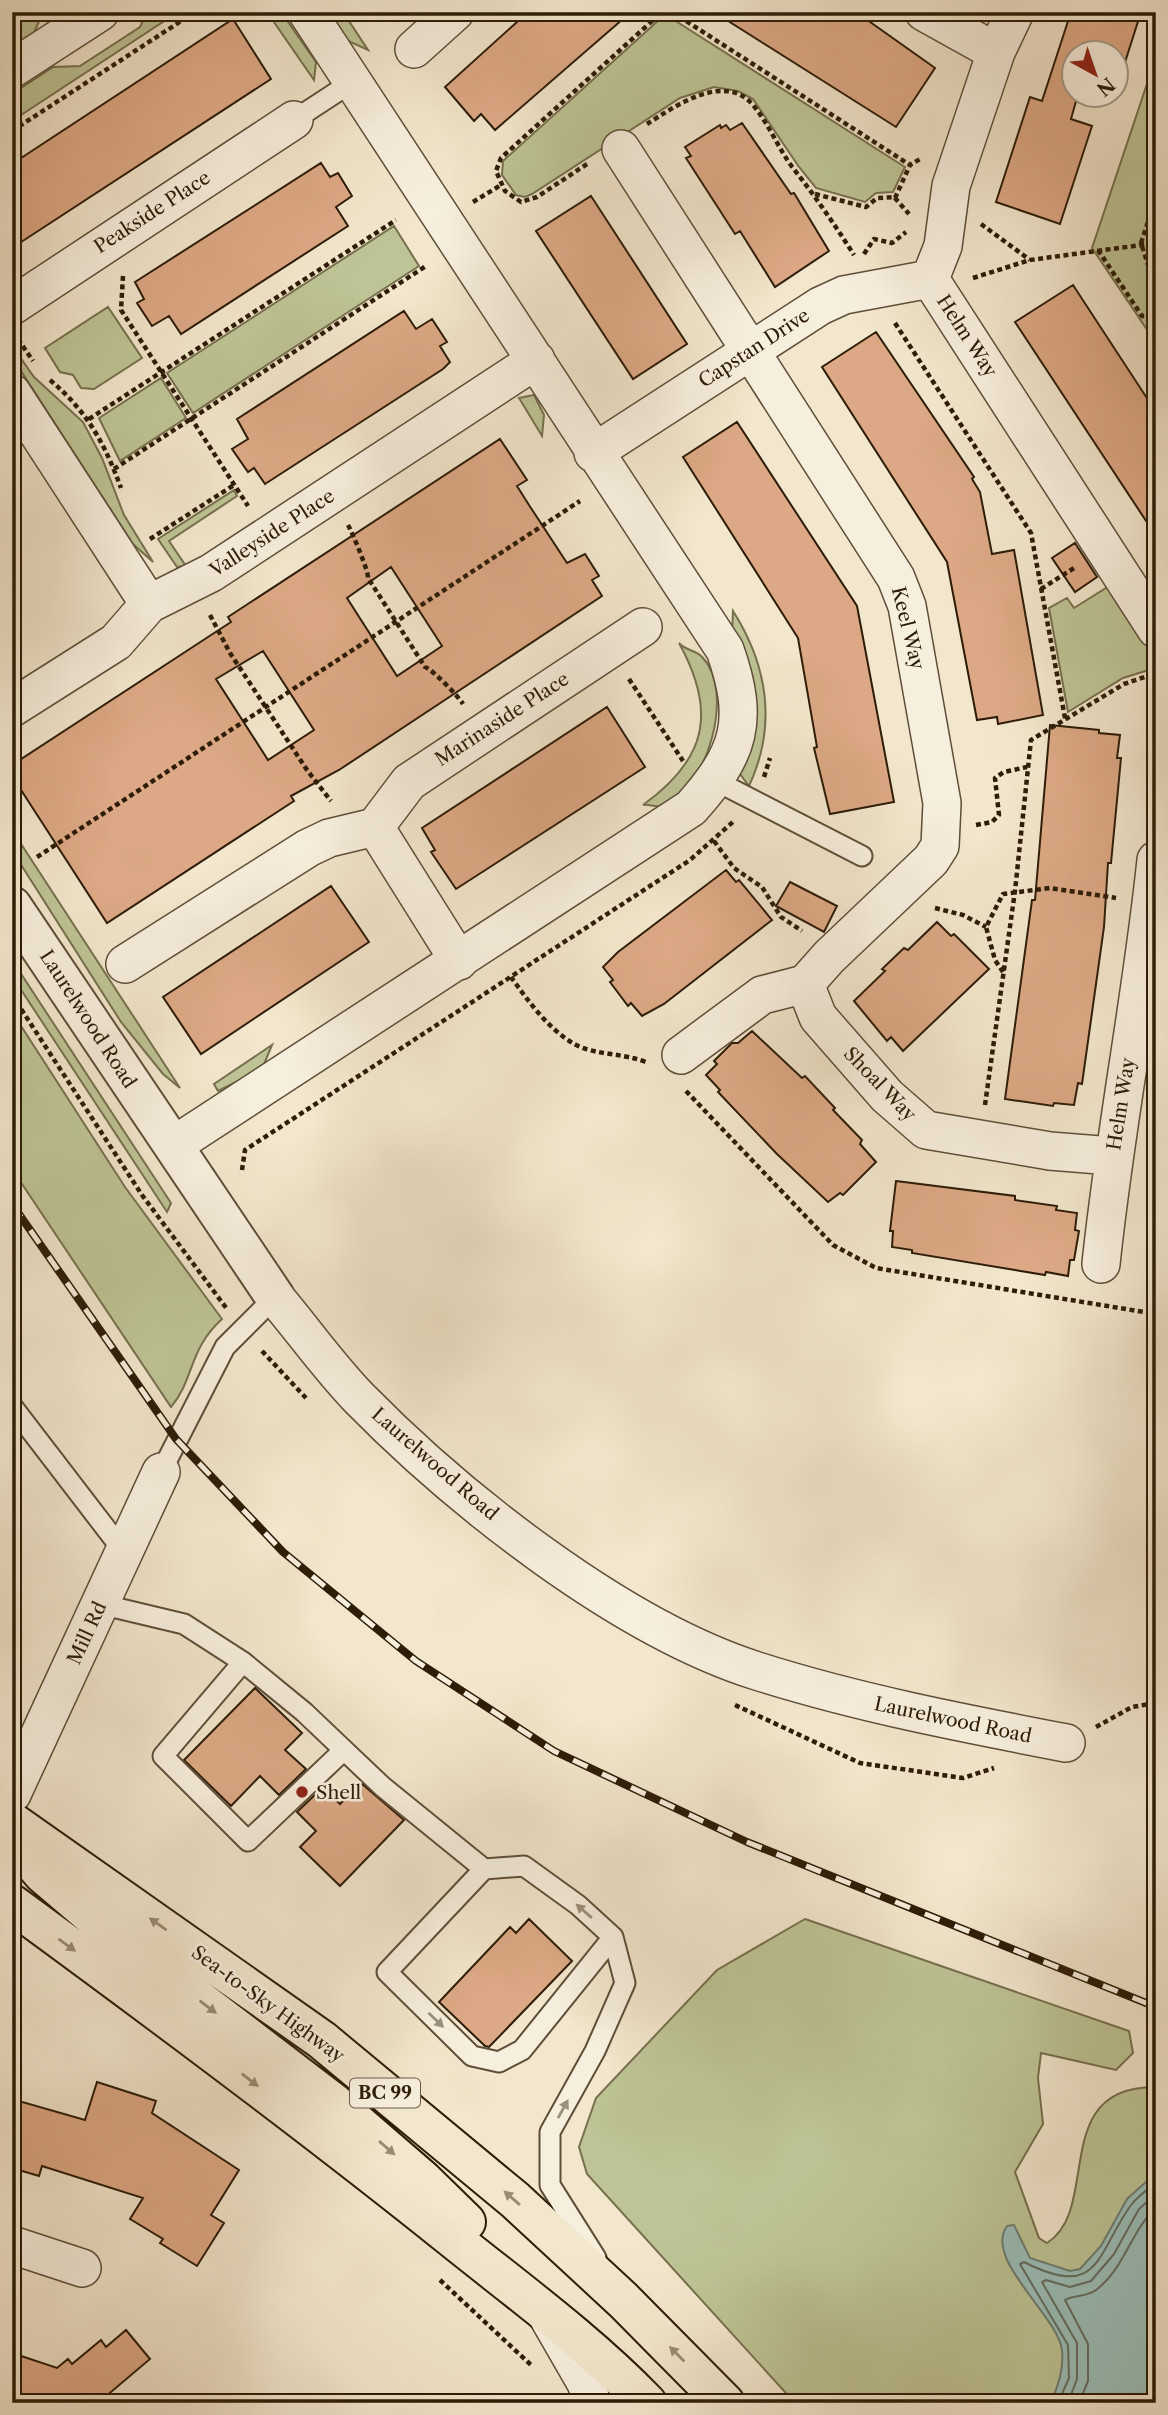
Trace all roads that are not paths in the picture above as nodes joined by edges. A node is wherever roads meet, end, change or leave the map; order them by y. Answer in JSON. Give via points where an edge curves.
{"nodes":[{"id":1,"x":100,"y":12,"type":"edge"},
{"id":2,"x":307,"y":12,"type":"edge"},
{"id":3,"x":455,"y":12,"type":"edge"},
{"id":4,"x":924,"y":12,"type":"edge"},
{"id":5,"x":1015,"y":12,"type":"edge"},
{"id":6,"x":414,"y":49,"type":"dead end"},
{"id":7,"x":996,"y":52,"type":"junction"},
{"id":8,"x":12,"y":69,"type":"edge"},
{"id":9,"x":352,"y":82,"type":"junction"},
{"id":10,"x":294,"y":120,"type":"joint"},
{"id":11,"x":618,"y":146,"type":"road end"},
{"id":12,"x":948,"y":281,"type":"junction"},
{"id":13,"x":14,"y":321,"type":"edge"},
{"id":14,"x":751,"y":351,"type":"junction"},
{"id":15,"x":536,"y":360,"type":"junction"},
{"id":16,"x":26,"y":382,"type":"edge"},
{"id":17,"x":593,"y":453,"type":"junction"},
{"id":18,"x":149,"y":604,"type":"junction"},
{"id":19,"x":643,"y":627,"type":"dead end"},
{"id":20,"x":1156,"y":629,"type":"edge"},
{"id":21,"x":12,"y":708,"type":"edge"},
{"id":22,"x":716,"y":780,"type":"junction"},
{"id":23,"x":374,"y":827,"type":"junction"},
{"id":24,"x":862,"y":856,"type":"dead end"},
{"id":25,"x":1156,"y":860,"type":"edge"},
{"id":26,"x":12,"y":906,"type":"edge"},
{"id":27,"x":459,"y":961,"type":"junction"},
{"id":28,"x":125,"y":964,"type":"dead end"},
{"id":29,"x":805,"y":984,"type":"junction"},
{"id":30,"x":673,"y":1070,"type":"road end"},
{"id":31,"x":174,"y":1146,"type":"junction"},
{"id":32,"x":1112,"y":1156,"type":"junction"},
{"id":33,"x":1101,"y":1264,"type":"dead end"},
{"id":34,"x":275,"y":1297,"type":"junction"},
{"id":35,"x":12,"y":1406,"type":"edge"},
{"id":36,"x":161,"y":1472,"type":"joint"},
{"id":37,"x":124,"y":1552,"type":"junction"},
{"id":38,"x":100,"y":1604,"type":"junction"},
{"id":39,"x":243,"y":1662,"type":"junction"},
{"id":40,"x":1066,"y":1743,"type":"road end"},
{"id":41,"x":344,"y":1750,"type":"junction"},
{"id":42,"x":12,"y":1794,"type":"edge"},
{"id":43,"x":12,"y":1822,"type":"edge"},
{"id":44,"x":12,"y":1833,"type":"edge"},
{"id":45,"x":484,"y":1869,"type":"junction"},
{"id":46,"x":12,"y":1904,"type":"edge"},
{"id":47,"x":614,"y":1937,"type":"junction"},
{"id":48,"x":12,"y":2245,"type":"edge"},
{"id":49,"x":82,"y":2268,"type":"dead end"},
{"id":50,"x":623,"y":2300,"type":"junction"},
{"id":51,"x":547,"y":2314,"type":"junction"},
{"id":52,"x":593,"y":2403,"type":"edge"},
{"id":53,"x":647,"y":2403,"type":"edge"},
{"id":54,"x":725,"y":2403,"type":"edge"}],
"edges":[{"from":1,"to":8,"type":"street"},
{"from":2,"to":9,"type":"street"},
{"from":3,"to":6,"type":"street"},
{"from":4,"to":7,"type":"street"},
{"from":5,"to":7,"type":"street","name":"Helm Way"},
{"from":7,"to":12,"type":"street","name":"Helm Way","via":[[951,186],[943,246]]},
{"from":9,"to":10,"type":"lane"},
{"from":9,"to":15,"type":"street"},
{"from":10,"to":13,"type":"street","name":"Peakside Place"},
{"from":11,"to":14,"type":"street","name":"Keel Way"},
{"from":12,"to":14,"type":"street","name":"Capstan Drive","via":[[844,295]]},
{"from":12,"to":20,"type":"street","name":"Helm Way"},
{"from":14,"to":17,"type":"street","name":"Capstan Drive"},
{"from":14,"to":29,"type":"street","name":"Keel Way","via":[[896,578],[907,606],[942,803],[940,846],[931,860]]},
{"from":15,"to":17,"type":"street"},
{"from":15,"to":18,"type":"street","name":"Valleyside Place","via":[[211,573]]},
{"from":16,"to":18,"type":"street"},
{"from":17,"to":22,"type":"street","via":[[725,650],[737,685],[739,720],[732,752]]},
{"from":18,"to":21,"type":"street","name":"Valleyside Place","via":[[116,642]]},
{"from":19,"to":23,"type":"street","name":"Marinaside Place","via":[[409,782]]},
{"from":22,"to":24,"type":"lane"},
{"from":22,"to":27,"type":"street","via":[[691,808]]},
{"from":23,"to":27,"type":"street"},
{"from":23,"to":28,"type":"street","via":[[308,848]]},
{"from":25,"to":32,"type":"street","name":"Helm Way"},
{"from":26,"to":31,"type":"street","name":"Laurelwood Road"},
{"from":27,"to":31,"type":"street"},
{"from":29,"to":30,"type":"street","via":[[762,995]]},
{"from":29,"to":32,"type":"street","name":"Shoal Way","via":[[818,1017],[887,1096],[926,1130],[1050,1151]]},
{"from":31,"to":34,"type":"street","name":"Laurelwood Road"},
{"from":32,"to":33,"type":"street","name":"Helm Way"},
{"from":34,"to":36,"type":"lane","via":[[225,1347]]},
{"from":34,"to":40,"type":"street","name":"Laurelwood Road","via":[[359,1398],[460,1490],[561,1567],[670,1634],[755,1671],[902,1710]]},
{"from":35,"to":37,"type":"lane"},
{"from":36,"to":37,"type":"street","name":"Mill Rd"},
{"from":37,"to":38,"type":"street","name":"Mill Rd"},
{"from":38,"to":39,"type":"lane","via":[[184,1624]]},
{"from":38,"to":42,"type":"street","name":"Mill Rd"},
{"from":39,"to":41,"type":"lane"},
{"from":39,"to":41,"type":"lane","via":[[163,1756],[248,1841]]},
{"from":41,"to":45,"type":"lane"},
{"from":50,"to":43,"type":"highway","name":"Sea-to-Sky Highway","number":"BC 99","one_way":true,"via":[[514,2200],[322,2040]]},
{"from":44,"to":51,"type":"highway","one_way":true,"via":[[43,1874],[113,1934],[334,2103],[423,2180],[456,2210]]},
{"from":47,"to":45,"type":"lane","one_way":true,"via":[[524,1866]]},
{"from":45,"to":47,"type":"lane","one_way":true,"via":[[387,1972],[472,2056],[499,2062],[522,2050]]},
{"from":46,"to":51,"type":"highway","one_way":true,"via":[[209,2048]]},
{"from":50,"to":47,"type":"lane","one_way":true,"via":[[550,2185],[550,2132],[595,2051],[625,1983]]},
{"from":48,"to":49,"type":"street"},
{"from":54,"to":50,"type":"highway","name":"Sea-to-Sky Highway","number":"BC 99","one_way":true},
{"from":51,"to":52,"type":"street"},
{"from":51,"to":53,"type":"highway"}]}
